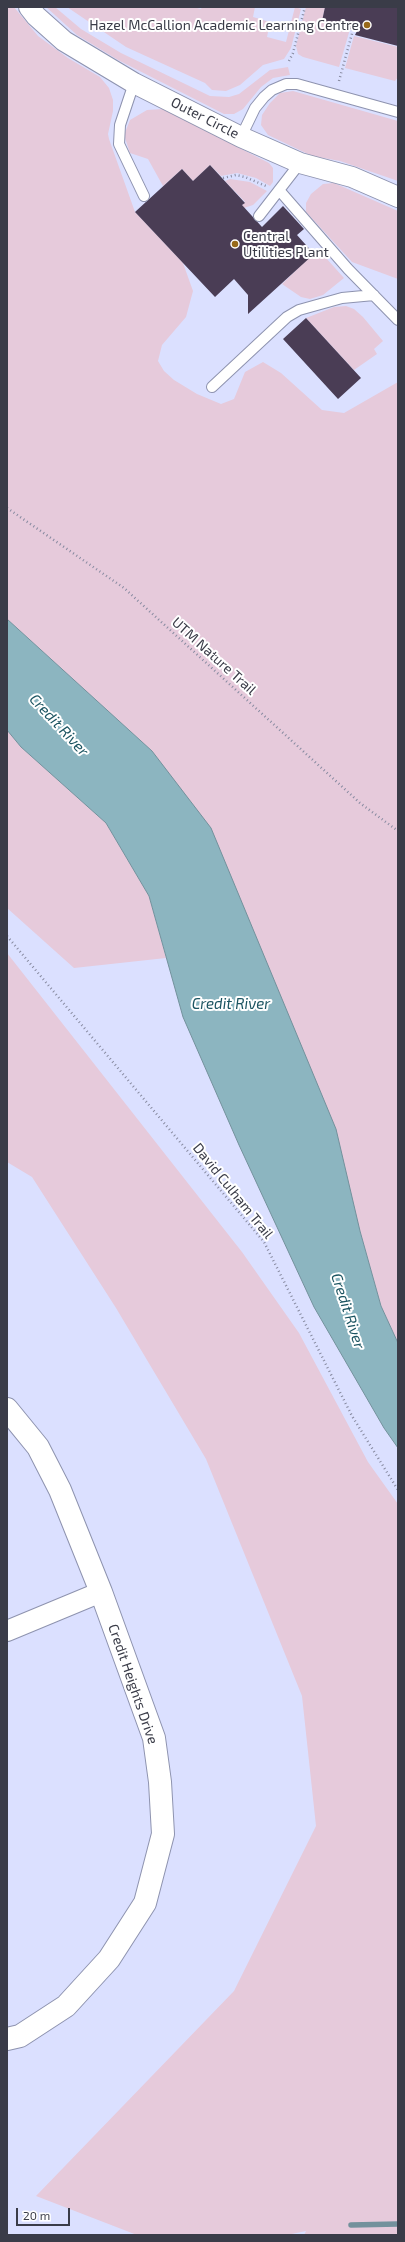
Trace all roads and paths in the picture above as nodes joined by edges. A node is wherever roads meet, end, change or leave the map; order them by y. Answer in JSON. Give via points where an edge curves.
{"nodes":[{"id":1,"x":29,"y":7,"type":"edge"},
{"id":2,"x":305,"y":7,"type":"edge"},
{"id":3,"x":353,"y":30,"type":"dead end"},
{"id":4,"x":289,"y":62,"type":"dead end"},
{"id":5,"x":134,"y":83,"type":"junction"},
{"id":6,"x":338,"y":84,"type":"dead end"},
{"id":7,"x":398,"y":112,"type":"edge"},
{"id":8,"x":241,"y":137,"type":"junction"},
{"id":9,"x":300,"y":164,"type":"junction"},
{"id":10,"x":223,"y":178,"type":"dead end"},
{"id":11,"x":277,"y":192,"type":"junction"},
{"id":12,"x":144,"y":196,"type":"dead end"},
{"id":13,"x":398,"y":197,"type":"edge"},
{"id":14,"x":259,"y":216,"type":"dead end"},
{"id":15,"x":374,"y":295,"type":"junction"},
{"id":16,"x":398,"y":320,"type":"edge"},
{"id":17,"x":212,"y":387,"type":"dead end"},
{"id":18,"x":7,"y":508,"type":"edge"},
{"id":19,"x":398,"y":831,"type":"edge"},
{"id":20,"x":7,"y":936,"type":"edge"},
{"id":21,"x":7,"y":1409,"type":"edge"},
{"id":22,"x":398,"y":1490,"type":"edge"},
{"id":23,"x":101,"y":1592,"type":"junction"},
{"id":24,"x":7,"y":1631,"type":"edge"},
{"id":25,"x":7,"y":2039,"type":"edge"}],
"edges":[{"from":1,"to":5,"type":"street","name":"Outer Circle","via":[[64,41]]},
{"from":2,"to":4,"type":"path"},
{"from":3,"to":6,"type":"path"},
{"from":5,"to":8,"type":"street","name":"Outer Circle"},
{"from":5,"to":12,"type":"lane","via":[[120,125],[119,144]]},
{"from":7,"to":8,"type":"lane","via":[[297,84],[286,84],[264,97]]},
{"from":8,"to":9,"type":"street","name":"Outer Circle"},
{"from":9,"to":11,"type":"lane"},
{"from":9,"to":13,"type":"street","name":"Outer Circle","via":[[352,177]]},
{"from":10,"to":11,"type":"path","via":[[236,175],[245,177]]},
{"from":11,"to":14,"type":"lane"},
{"from":11,"to":15,"type":"lane"},
{"from":15,"to":16,"type":"lane"},
{"from":15,"to":17,"type":"lane","via":[[342,298],[299,310]]},
{"from":18,"to":19,"type":"path","name":"UTM Nature Trail","via":[[124,588],[360,803]]},
{"from":20,"to":22,"type":"path","name":"David Culham Trail","via":[[264,1242],[352,1416]]},
{"from":21,"to":23,"type":"street","name":"Credit Heights Drive","via":[[38,1447],[60,1490]]},
{"from":23,"to":24,"type":"street"},
{"from":23,"to":25,"type":"street","name":"Credit Heights Drive","via":[[154,1738],[163,1834],[145,1903],[109,1959],[66,2006],[20,2036]]}]}
